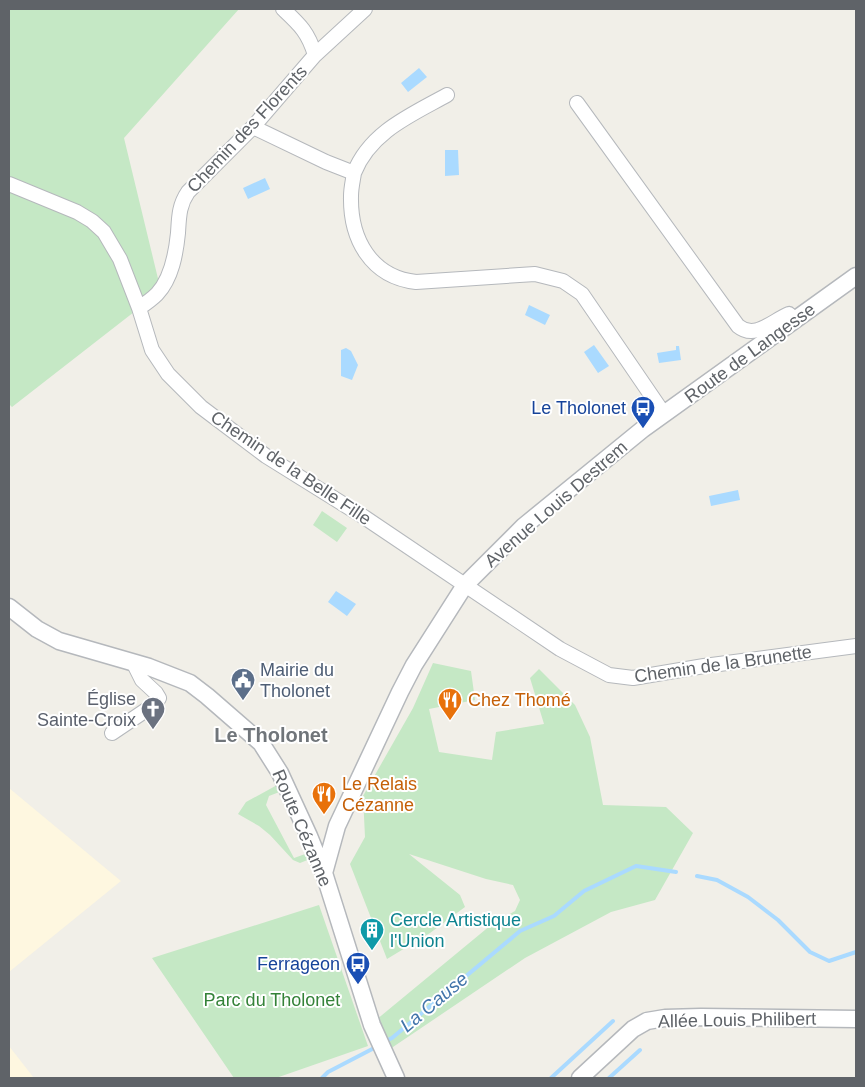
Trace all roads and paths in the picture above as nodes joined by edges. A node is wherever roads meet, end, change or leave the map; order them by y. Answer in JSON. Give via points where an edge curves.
{"nodes":[{"id":1,"x":283,"y":9,"type":"edge"},
{"id":2,"x":365,"y":9,"type":"edge"},
{"id":3,"x":315,"y":55,"type":"junction"},
{"id":4,"x":447,"y":95,"type":"dead end"},
{"id":5,"x":577,"y":104,"type":"dead end"},
{"id":6,"x":252,"y":127,"type":"junction"},
{"id":7,"x":354,"y":173,"type":"junction"},
{"id":8,"x":9,"y":184,"type":"edge"},
{"id":9,"x":856,"y":276,"type":"edge"},
{"id":10,"x":139,"y":308,"type":"junction"},
{"id":11,"x":795,"y":320,"type":"junction"},
{"id":12,"x":664,"y":414,"type":"junction"},
{"id":13,"x":644,"y":429,"type":"joint"},
{"id":14,"x":464,"y":585,"type":"junction"},
{"id":15,"x":9,"y":607,"type":"edge"},
{"id":16,"x":856,"y":646,"type":"edge"},
{"id":17,"x":133,"y":662,"type":"junction"},
{"id":18,"x":112,"y":733,"type":"dead end"},
{"id":19,"x":324,"y":873,"type":"junction"},
{"id":20,"x":856,"y":1019,"type":"edge"},
{"id":21,"x":396,"y":1078,"type":"edge"},
{"id":22,"x":580,"y":1078,"type":"edge"}],
"edges":[{"from":1,"to":3,"type":"street","name":"Chemin des Florents","via":[[310,38]]},
{"from":2,"to":3,"type":"street"},
{"from":3,"to":6,"type":"street","name":"Chemin des Florents"},
{"from":4,"to":7,"type":"street","via":[[378,137],[359,160]]},
{"from":5,"to":11,"type":"street","via":[[738,326],[751,332],[789,314]]},
{"from":6,"to":7,"type":"street"},
{"from":6,"to":10,"type":"street","name":"Chemin des Florents","via":[[182,201],[175,256],[167,280],[157,294]]},
{"from":7,"to":12,"type":"street","via":[[350,194],[356,233],[380,269],[403,280],[416,282],[522,274],[563,282],[589,302]]},
{"from":8,"to":10,"type":"street","name":"Chemin de la Belle Fille","via":[[77,212],[104,232],[120,259]]},
{"from":9,"to":11,"type":"street","name":"Route de Langesse"},
{"from":10,"to":14,"type":"street","name":"Chemin de la Belle Fille","via":[[147,339],[159,362],[201,407],[266,456]]},
{"from":11,"to":12,"type":"street","name":"Route de Langesse"},
{"from":12,"to":13,"type":"street","name":"Route de Langesse"},
{"from":13,"to":14,"type":"street","name":"Avenue Louis Destrem","via":[[524,526]]},
{"from":14,"to":16,"type":"street","name":"Chemin de la Brunette","via":[[560,648],[609,675],[624,678]]},
{"from":14,"to":19,"type":"street","name":"Avenue Louis Destrem","via":[[418,657],[400,692],[337,826]]},
{"from":15,"to":17,"type":"street","name":"Route Cézanne","via":[[59,642]]},
{"from":17,"to":18,"type":"street","via":[[142,680],[159,698]]},
{"from":17,"to":19,"type":"street","name":"Route Cézanne","via":[[166,672],[190,684],[261,743],[280,773]]},
{"from":19,"to":21,"type":"street","name":"Route Cézanne","via":[[372,1024]]},
{"from":20,"to":22,"type":"street","name":"Allée Louis Philibert","via":[[701,1017],[647,1021],[633,1029]]}]}
